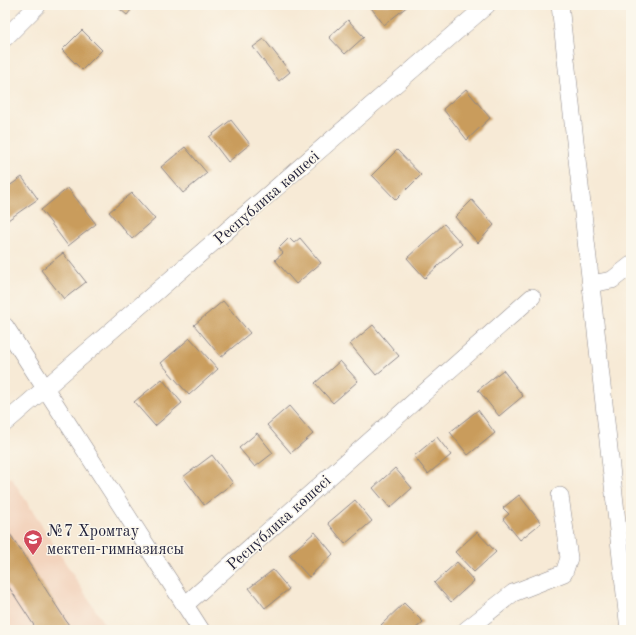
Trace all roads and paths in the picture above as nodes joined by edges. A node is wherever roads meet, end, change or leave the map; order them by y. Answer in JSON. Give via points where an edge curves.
{"nodes":[{"id":1,"x":38,"y":5,"type":"edge"},
{"id":2,"x":487,"y":5,"type":"edge"},
{"id":3,"x":560,"y":5,"type":"edge"},
{"id":4,"x":5,"y":38,"type":"edge"},
{"id":5,"x":631,"y":265,"type":"edge"},
{"id":6,"x":590,"y":284,"type":"junction"},
{"id":7,"x":532,"y":297,"type":"dead end"},
{"id":8,"x":5,"y":326,"type":"edge"},
{"id":9,"x":44,"y":389,"type":"junction"},
{"id":10,"x":5,"y":423,"type":"edge"},
{"id":11,"x":560,"y":496,"type":"dead end"},
{"id":12,"x":625,"y":538,"type":"edge"},
{"id":13,"x":185,"y":605,"type":"junction"},
{"id":14,"x":202,"y":630,"type":"edge"},
{"id":15,"x":466,"y":630,"type":"edge"},
{"id":16,"x":629,"y":630,"type":"edge"}],
"edges":[{"from":1,"to":4,"type":"street"},
{"from":2,"to":9,"type":"street","name":"Республика көшесі"},
{"from":3,"to":6,"type":"street"},
{"from":5,"to":6,"type":"street","via":[[612,280]]},
{"from":6,"to":12,"type":"street"},
{"from":7,"to":13,"type":"street","name":"Республика көшесі"},
{"from":8,"to":9,"type":"street"},
{"from":9,"to":10,"type":"street","name":"Республика көшесі"},
{"from":9,"to":13,"type":"street"},
{"from":11,"to":15,"type":"street","via":[[569,558],[564,573],[513,593]]},
{"from":12,"to":16,"type":"street"},
{"from":13,"to":14,"type":"street"}]}
